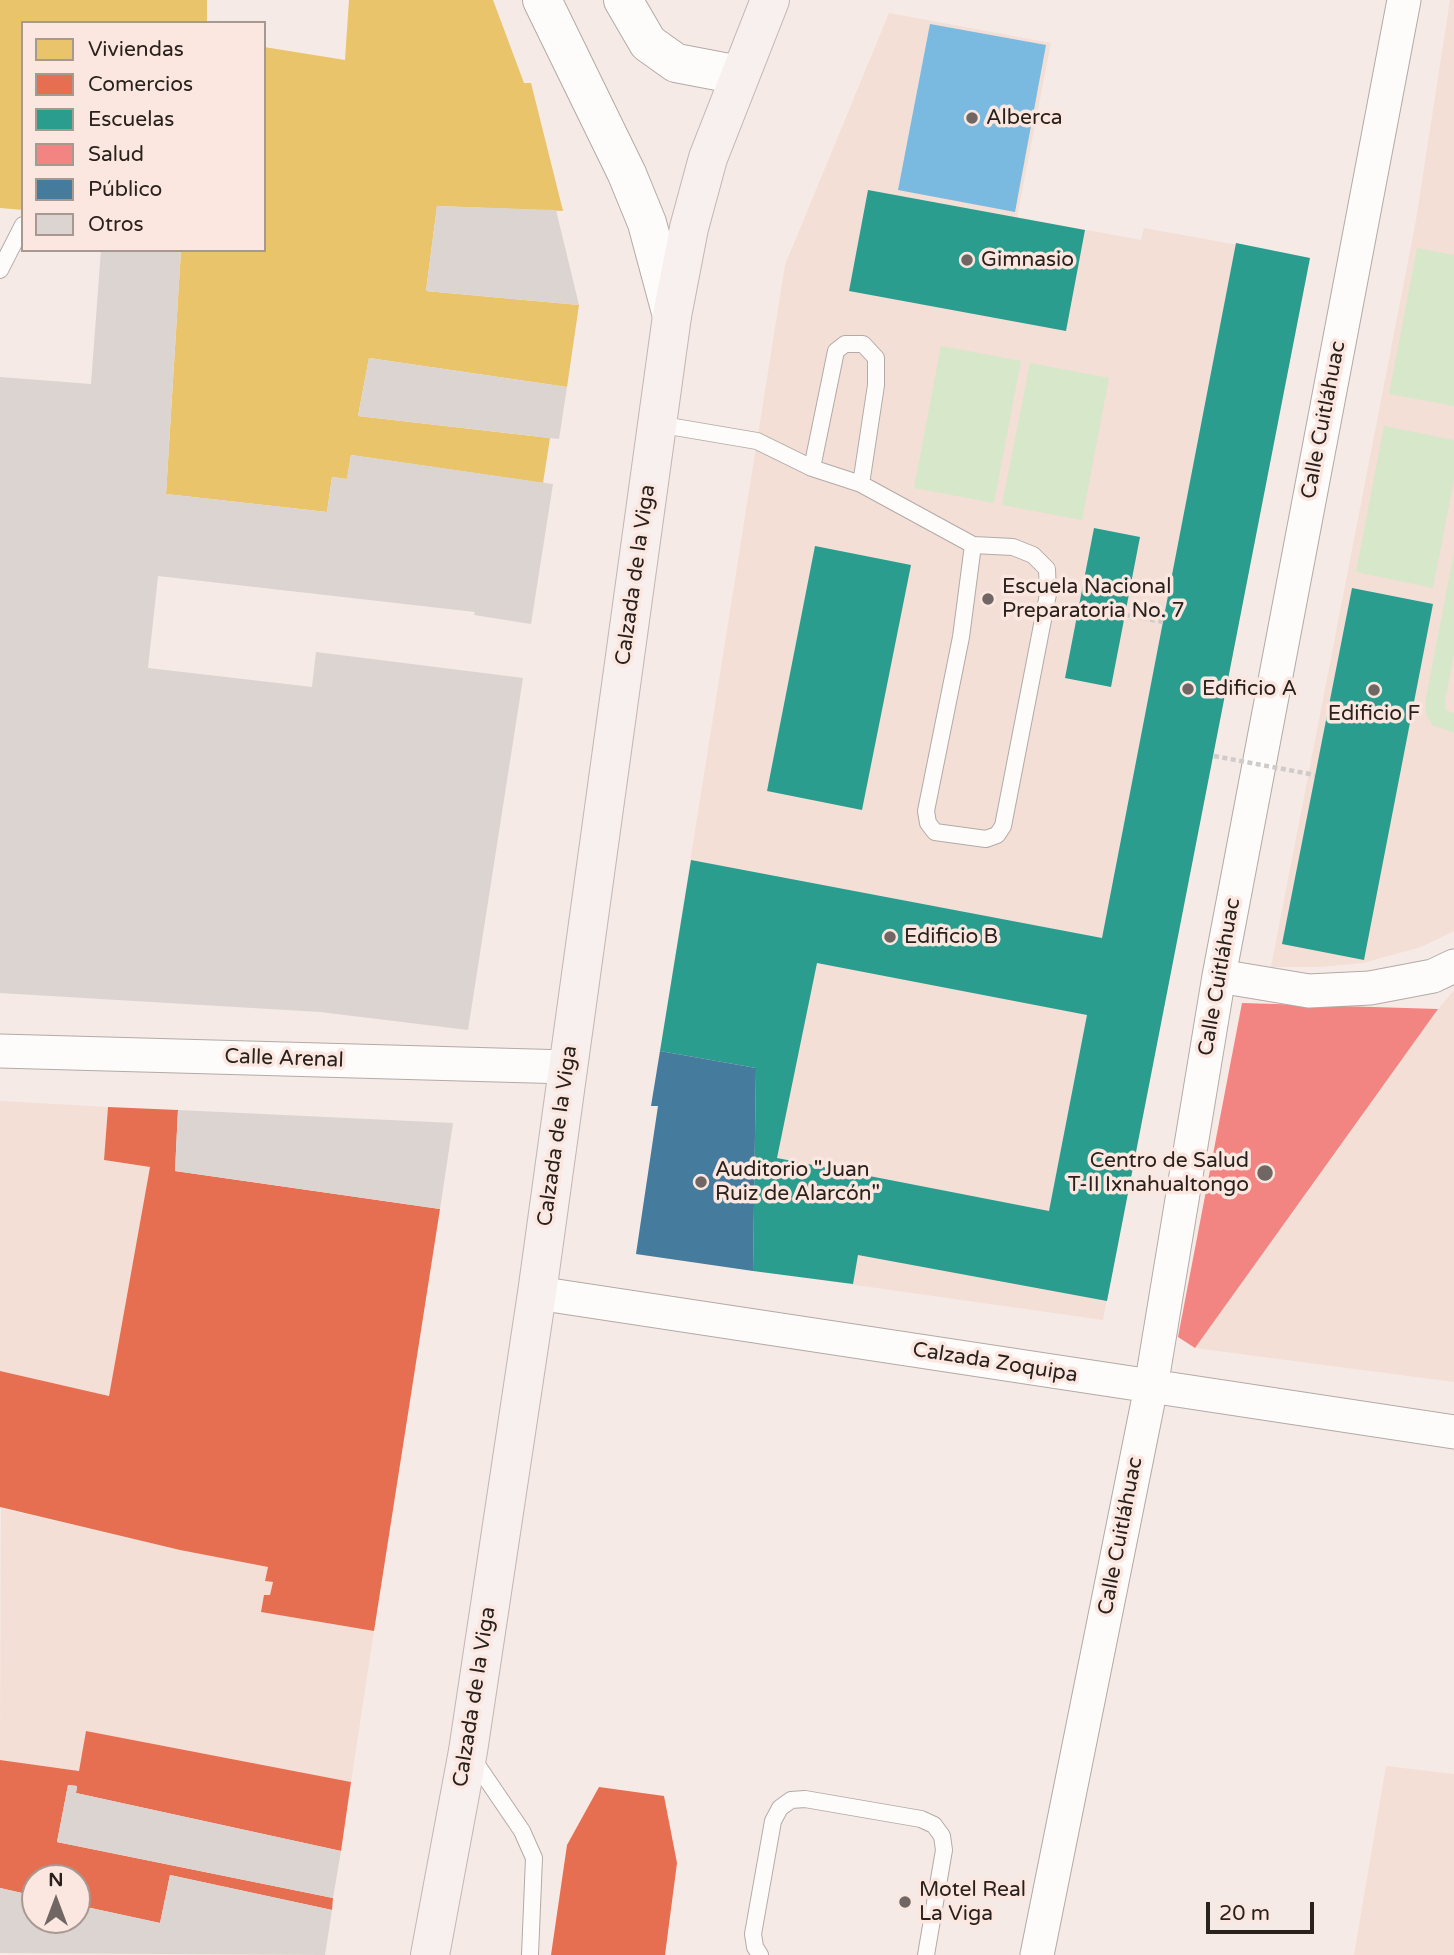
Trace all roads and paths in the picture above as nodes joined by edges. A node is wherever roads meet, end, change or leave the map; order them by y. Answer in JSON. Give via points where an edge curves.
{"nodes":[{"id":1,"x":542,"y":0,"type":"edge"},
{"id":2,"x":623,"y":0,"type":"edge"},
{"id":3,"x":770,"y":0,"type":"edge"},
{"id":4,"x":1404,"y":0,"type":"edge"},
{"id":5,"x":738,"y":75,"type":"junction"},
{"id":6,"x":21,"y":229,"type":"edge"},
{"id":7,"x":0,"y":270,"type":"edge"},
{"id":8,"x":672,"y":316,"type":"junction"},
{"id":9,"x":657,"y":424,"type":"junction"},
{"id":10,"x":812,"y":468,"type":"junction"},
{"id":11,"x":861,"y":484,"type":"junction"},
{"id":12,"x":973,"y":545,"type":"junction"},
{"id":13,"x":1125,"y":615,"type":"dead end"},
{"id":14,"x":1163,"y":622,"type":"dead end"},
{"id":15,"x":1214,"y":756,"type":"dead end"},
{"id":16,"x":1315,"y":775,"type":"dead end"},
{"id":17,"x":1454,"y":966,"type":"edge"},
{"id":18,"x":1219,"y":976,"type":"junction"},
{"id":19,"x":0,"y":1051,"type":"edge"},
{"id":20,"x":568,"y":1067,"type":"junction"},
{"id":21,"x":537,"y":1293,"type":"junction"},
{"id":22,"x":1151,"y":1387,"type":"junction"},
{"id":23,"x":1454,"y":1432,"type":"edge"},
{"id":24,"x":468,"y":1751,"type":"junction"},
{"id":25,"x":430,"y":1955,"type":"edge"},
{"id":26,"x":530,"y":1955,"type":"edge"},
{"id":27,"x":760,"y":1955,"type":"edge"},
{"id":28,"x":926,"y":1955,"type":"edge"},
{"id":29,"x":1037,"y":1955,"type":"edge"}],
"edges":[{"from":1,"to":8,"type":"street","name":"Calzada de la Viga","via":[[642,211]]},
{"from":2,"to":5,"type":"street","via":[[648,43],[676,63]]},
{"from":3,"to":5,"type":"main road","name":"Calzada de la Viga"},
{"from":4,"to":18,"type":"street","name":"Calle Cuitláhuac"},
{"from":5,"to":8,"type":"main road","name":"Calzada de la Viga","via":[[708,158]]},
{"from":6,"to":7,"type":"lane"},
{"from":8,"to":9,"type":"main road","name":"Calzada de la Viga"},
{"from":9,"to":10,"type":"lane","via":[[757,441]]},
{"from":9,"to":20,"type":"main road","name":"Calzada de la Viga"},
{"from":10,"to":11,"type":"lane"},
{"from":10,"to":11,"type":"lane","via":[[836,351],[845,344],[863,344],[876,358],[876,385]]},
{"from":11,"to":12,"type":"lane"},
{"from":12,"to":12,"type":"lane","via":[[961,638],[926,811],[935,832],[986,839],[997,835],[1003,826],[1048,594],[1047,569],[1033,555],[1013,547]]},
{"from":13,"to":14,"type":"path"},
{"from":15,"to":16,"type":"path","bridge":true},
{"from":17,"to":18,"type":"street","via":[[1433,976],[1370,988],[1309,991]]},
{"from":18,"to":22,"type":"street","name":"Calle Cuitláhuac"},
{"from":19,"to":20,"type":"street","name":"Calle Arenal"},
{"from":20,"to":21,"type":"main road","name":"Calzada de la Viga"},
{"from":21,"to":22,"type":"street","name":"Calzada Zoquipa"},
{"from":21,"to":24,"type":"main road","name":"Calzada de la Viga"},
{"from":22,"to":23,"type":"street","name":"Calzada Zoquipa"},
{"from":22,"to":29,"type":"street","name":"Calle Cuitláhuac"},
{"from":24,"to":25,"type":"main road","name":"Calzada de la Viga"},
{"from":24,"to":26,"type":"lane","via":[[522,1831],[534,1858]]},
{"from":27,"to":28,"type":"lane","via":[[753,1934],[773,1821],[791,1800],[805,1799],[934,1825],[942,1836],[943,1850]]}]}
